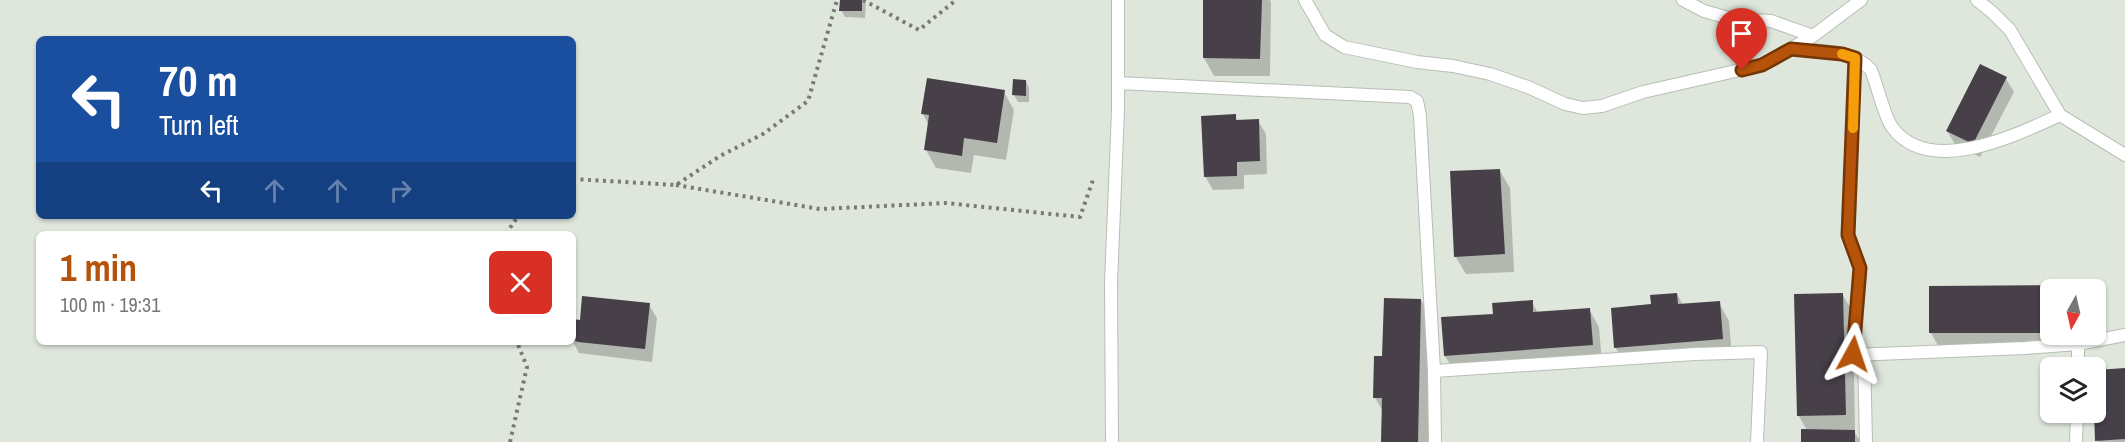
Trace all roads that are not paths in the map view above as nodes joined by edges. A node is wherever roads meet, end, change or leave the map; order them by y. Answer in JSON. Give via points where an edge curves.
{"nodes":[{"id":1,"x":1118,"y":0,"type":"edge"},
{"id":2,"x":1305,"y":0,"type":"edge"},
{"id":3,"x":1683,"y":0,"type":"edge"},
{"id":4,"x":1861,"y":0,"type":"edge"},
{"id":5,"x":1977,"y":0,"type":"edge"},
{"id":6,"x":1814,"y":36,"type":"junction"},
{"id":7,"x":1791,"y":49,"type":"junction"},
{"id":8,"x":1855,"y":58,"type":"junction"},
{"id":9,"x":1118,"y":82,"type":"junction"},
{"id":10,"x":2060,"y":115,"type":"junction"},
{"id":11,"x":2125,"y":155,"type":"edge"},
{"id":12,"x":2125,"y":334,"type":"edge"},
{"id":13,"x":2106,"y":338,"type":"edge"},
{"id":14,"x":2062,"y":345,"type":"edge"},
{"id":15,"x":1864,"y":354,"type":"junction"},
{"id":16,"x":1434,"y":371,"type":"junction"},
{"id":17,"x":2077,"y":423,"type":"edge"},
{"id":18,"x":1112,"y":442,"type":"edge"},
{"id":19,"x":1435,"y":442,"type":"edge"},
{"id":20,"x":1757,"y":442,"type":"edge"},
{"id":21,"x":1866,"y":442,"type":"edge"},
{"id":22,"x":2076,"y":442,"type":"edge"}],
"edges":[{"from":1,"to":9,"type":"lane"},
{"from":2,"to":7,"type":"lane","via":[[1325,35],[1344,47],[1490,75],[1583,108],[1762,65]]},
{"from":3,"to":6,"type":"lane","via":[[1732,20],[1771,21]]},
{"from":4,"to":6,"type":"lane"},
{"from":5,"to":10,"type":"lane","via":[[2010,30]]},
{"from":6,"to":7,"type":"lane"},
{"from":7,"to":8,"type":"lane"},
{"from":8,"to":10,"type":"lane","via":[[1871,70],[1891,126],[1908,143],[1932,151],[1958,151],[2013,136]]},
{"from":8,"to":15,"type":"lane","via":[[1848,235],[1860,268],[1853,354]]},
{"from":9,"to":16,"type":"lane","via":[[1414,98],[1420,116]]},
{"from":9,"to":18,"type":"lane","via":[[1111,283]]},
{"from":10,"to":11,"type":"lane"},
{"from":12,"to":13,"type":"lane"},
{"from":14,"to":15,"type":"lane"},
{"from":15,"to":21,"type":"lane"},
{"from":16,"to":19,"type":"lane"},
{"from":16,"to":20,"type":"lane","via":[[1761,352]]},
{"from":17,"to":22,"type":"lane"}]}
